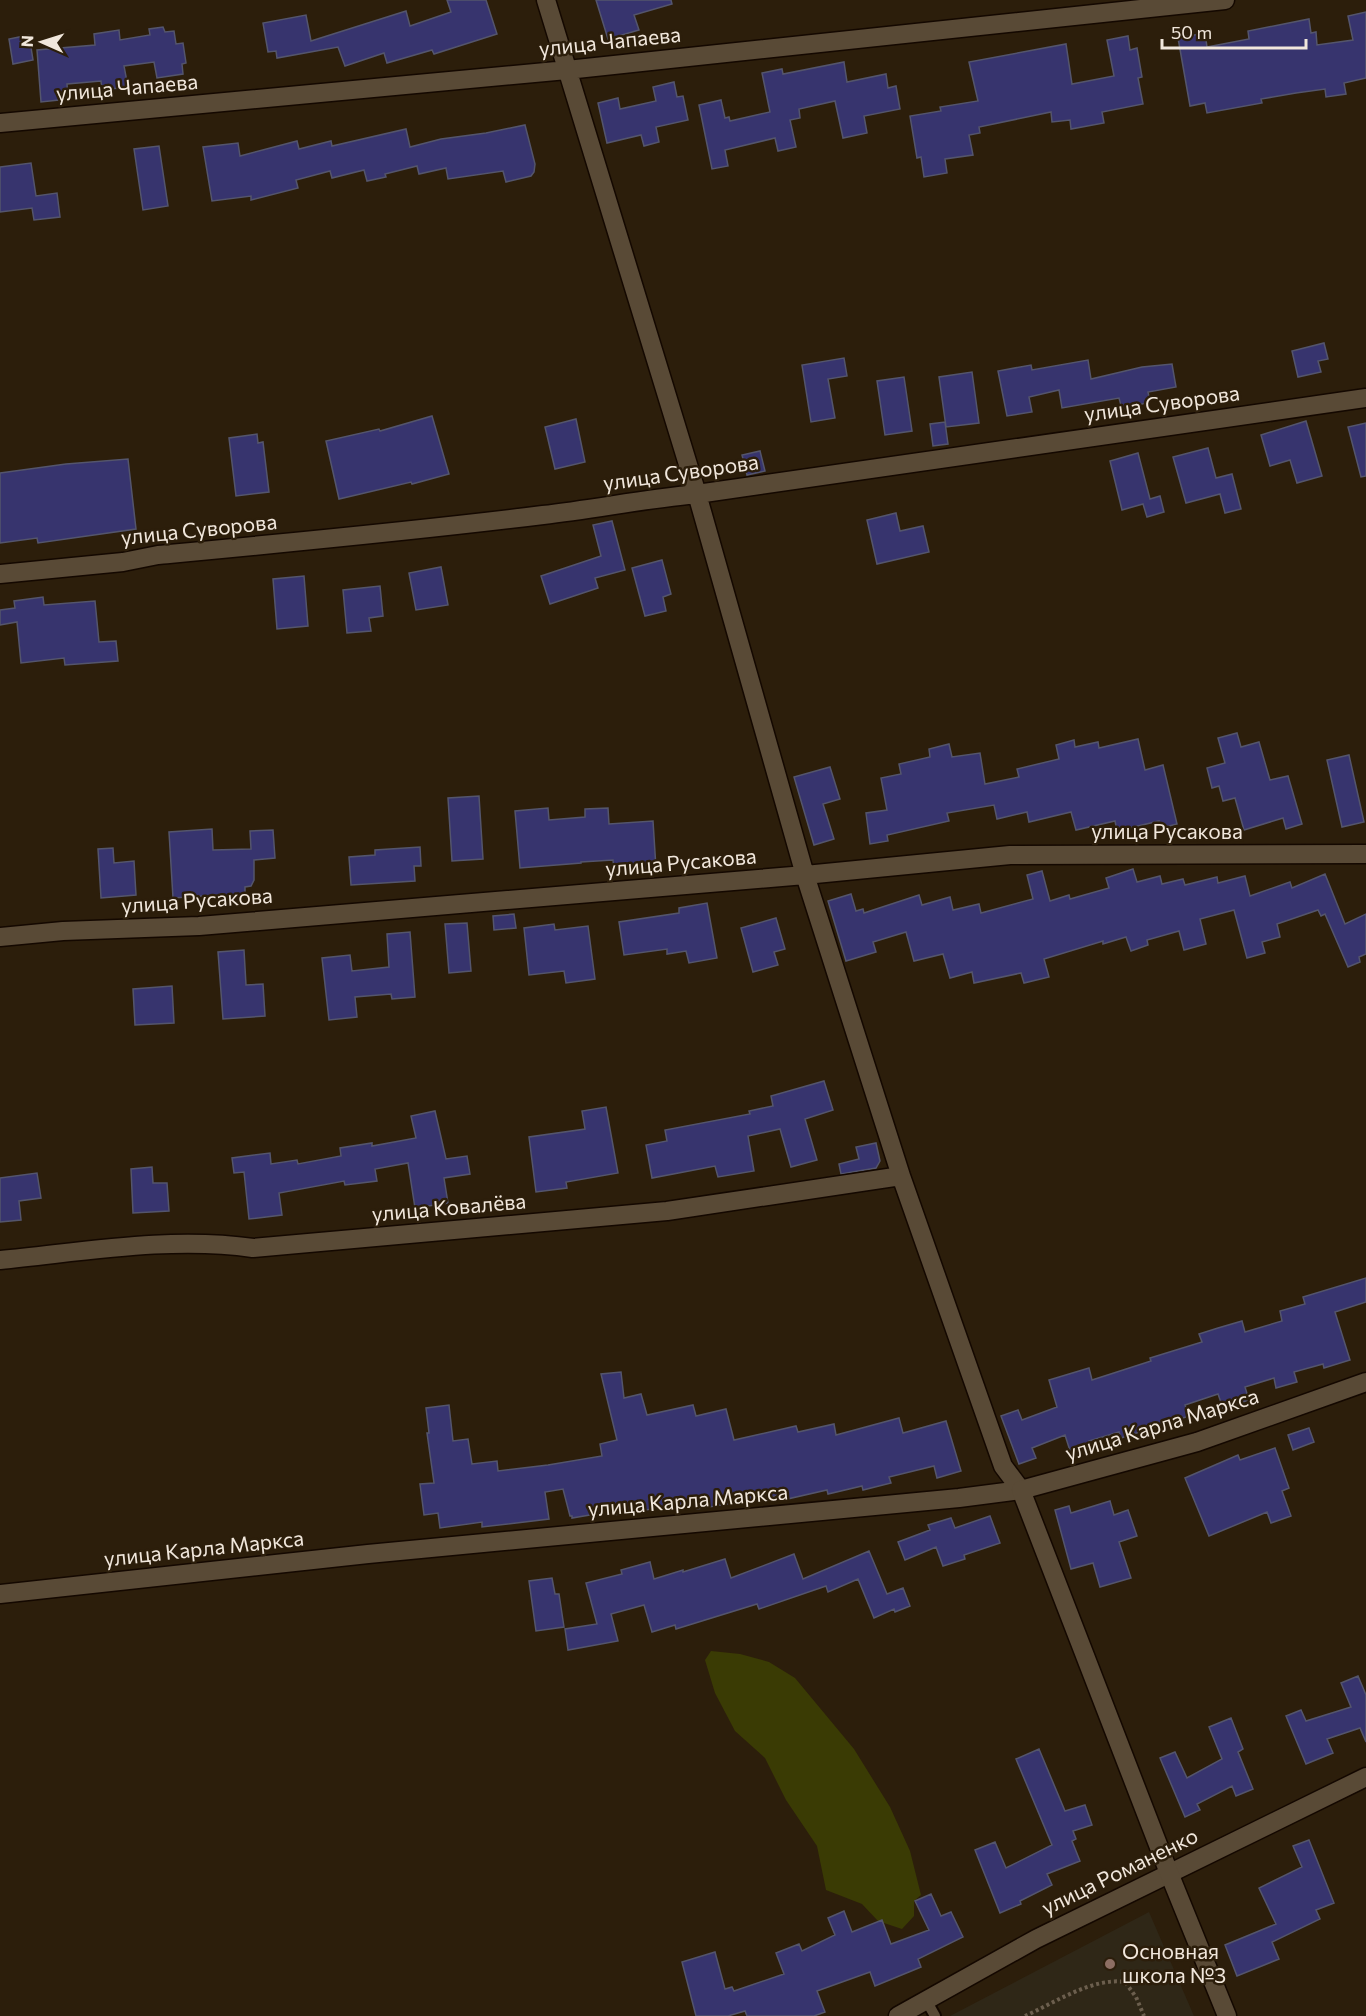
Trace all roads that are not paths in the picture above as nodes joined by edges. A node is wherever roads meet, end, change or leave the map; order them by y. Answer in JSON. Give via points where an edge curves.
{"nodes":[{"id":1,"x":546,"y":0,"type":"edge"},
{"id":2,"x":1225,"y":0,"type":"edge"},
{"id":3,"x":567,"y":70,"type":"junction"},
{"id":4,"x":0,"y":123,"type":"edge"},
{"id":5,"x":1366,"y":398,"type":"edge"},
{"id":6,"x":697,"y":494,"type":"junction"},
{"id":7,"x":0,"y":574,"type":"edge"},
{"id":8,"x":1366,"y":854,"type":"edge"},
{"id":9,"x":806,"y":875,"type":"junction"},
{"id":10,"x":0,"y":936,"type":"edge"},
{"id":11,"x":901,"y":1176,"type":"junction"},
{"id":12,"x":0,"y":1260,"type":"edge"},
{"id":13,"x":1366,"y":1382,"type":"edge"},
{"id":14,"x":1021,"y":1490,"type":"junction"},
{"id":15,"x":0,"y":1594,"type":"edge"},
{"id":16,"x":1366,"y":1777,"type":"edge"},
{"id":17,"x":1169,"y":1873,"type":"junction"},
{"id":18,"x":926,"y":2000,"type":"junction"},
{"id":19,"x":898,"y":2016,"type":"edge"},
{"id":20,"x":935,"y":2016,"type":"edge"},
{"id":21,"x":1227,"y":2016,"type":"edge"}],
"edges":[{"from":1,"to":3,"type":"street"},
{"from":2,"to":3,"type":"street","name":"улица Чапаева"},
{"from":3,"to":4,"type":"street","name":"улица Чапаева"},
{"from":3,"to":6,"type":"street"},
{"from":5,"to":6,"type":"street","name":"улица Суворова"},
{"from":6,"to":7,"type":"street","name":"улица Суворова","via":[[373,536]]},
{"from":6,"to":9,"type":"street"},
{"from":8,"to":9,"type":"street","name":"улица Русакова","via":[[1010,855]]},
{"from":9,"to":10,"type":"street","name":"улица Русакова","via":[[211,925]]},
{"from":9,"to":11,"type":"street"},
{"from":11,"to":12,"type":"street","name":"улица Ковалёва","via":[[656,1212],[253,1248],[169,1244]]},
{"from":11,"to":14,"type":"street","via":[[1003,1466]]},
{"from":13,"to":14,"type":"street","name":"улица Карла Маркса","via":[[1197,1442]]},
{"from":14,"to":15,"type":"street","name":"улица Карла Маркса"},
{"from":14,"to":17,"type":"street"},
{"from":16,"to":17,"type":"street","name":"улица Романенко"},
{"from":17,"to":18,"type":"street","name":"улица Романенко","via":[[1036,1939]]},
{"from":17,"to":21,"type":"street"},
{"from":18,"to":19,"type":"street","name":"улица Романенко"},
{"from":18,"to":20,"type":"lane"}]}
